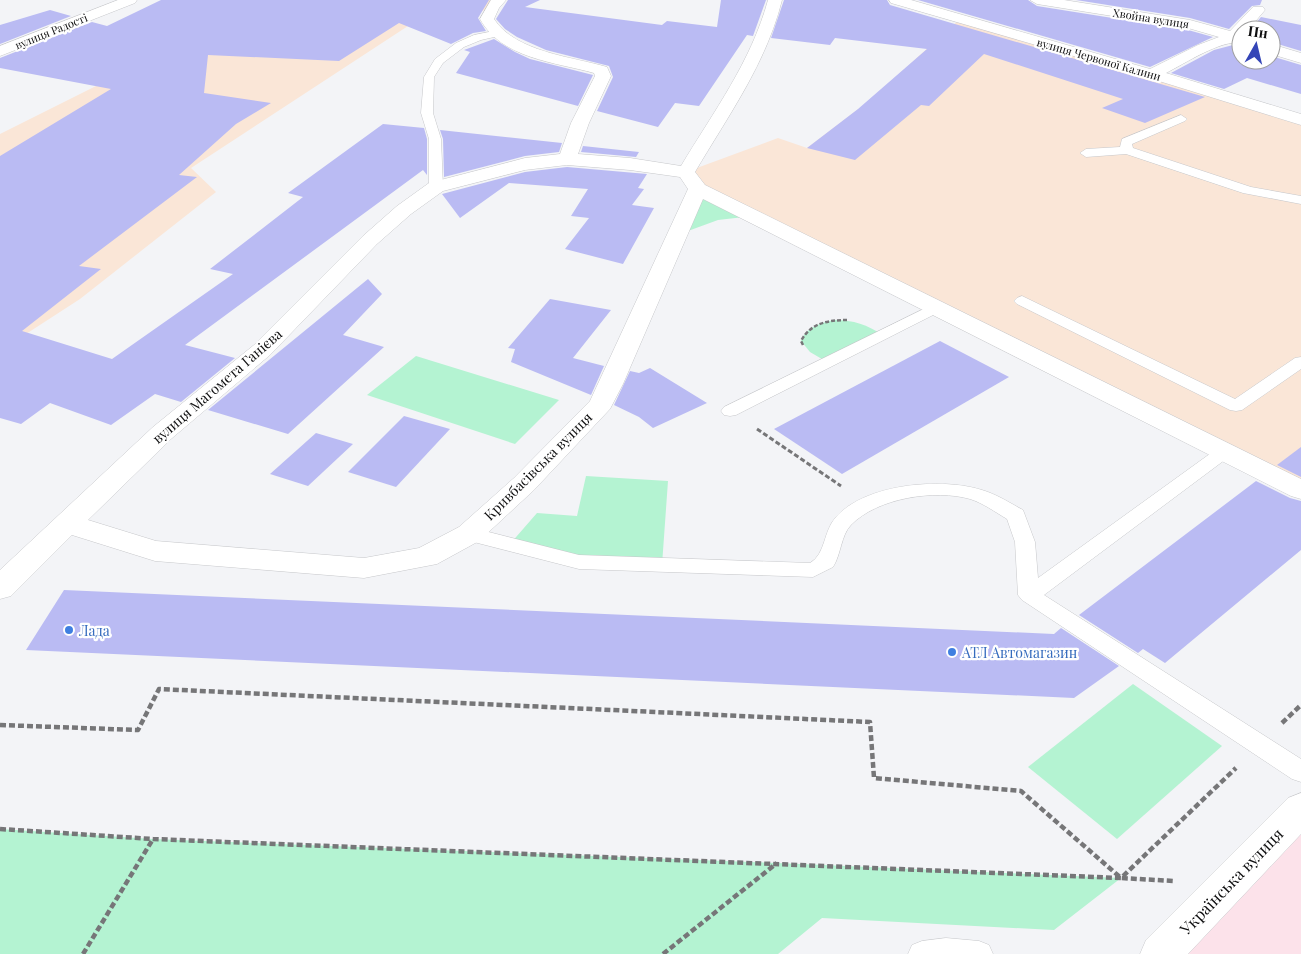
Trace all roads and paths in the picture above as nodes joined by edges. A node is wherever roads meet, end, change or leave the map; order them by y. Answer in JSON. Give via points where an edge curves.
{"nodes":[{"id":1,"x":130,"y":0,"type":"edge"},
{"id":2,"x":498,"y":0,"type":"edge"},
{"id":3,"x":775,"y":0,"type":"edge"},
{"id":4,"x":896,"y":0,"type":"edge"},
{"id":5,"x":1037,"y":0,"type":"edge"},
{"id":6,"x":1258,"y":10,"type":"dead end"},
{"id":7,"x":1250,"y":20,"type":"edge"},
{"id":8,"x":499,"y":33,"type":"junction"},
{"id":9,"x":9,"y":34,"type":"dead end"},
{"id":10,"x":1231,"y":36,"type":"edge"},
{"id":11,"x":1231,"y":40,"type":"edge"},
{"id":12,"x":26,"y":41,"type":"junction"},
{"id":13,"x":0,"y":51,"type":"edge"},
{"id":14,"x":1281,"y":52,"type":"edge"},
{"id":15,"x":1301,"y":58,"type":"edge"},
{"id":16,"x":1152,"y":74,"type":"junction"},
{"id":17,"x":1181,"y":119,"type":"dead end"},
{"id":18,"x":1301,"y":120,"type":"edge"},
{"id":19,"x":1128,"y":150,"type":"junction"},
{"id":20,"x":1086,"y":153,"type":"dead end"},
{"id":21,"x":567,"y":159,"type":"junction"},
{"id":22,"x":692,"y":180,"type":"junction"},
{"id":23,"x":436,"y":187,"type":"junction"},
{"id":24,"x":1301,"y":200,"type":"edge"},
{"id":25,"x":1022,"y":300,"type":"dead end"},
{"id":26,"x":936,"y":308,"type":"junction"},
{"id":27,"x":1301,"y":362,"type":"edge"},
{"id":28,"x":730,"y":410,"type":"joint"},
{"id":29,"x":1224,"y":452,"type":"junction"},
{"id":30,"x":1301,"y":490,"type":"edge"},
{"id":31,"x":869,"y":504,"type":"junction"},
{"id":32,"x":68,"y":524,"type":"junction"},
{"id":33,"x":469,"y":534,"type":"junction"},
{"id":34,"x":0,"y":588,"type":"edge"},
{"id":35,"x":1029,"y":595,"type":"junction"},
{"id":36,"x":1301,"y":705,"type":"edge"},
{"id":37,"x":0,"y":725,"type":"edge"},
{"id":38,"x":1260,"y":745,"type":"junction"},
{"id":39,"x":1301,"y":772,"type":"edge"},
{"id":40,"x":1301,"y":809,"type":"edge"},
{"id":41,"x":0,"y":829,"type":"edge"},
{"id":42,"x":153,"y":838,"type":"junction"},
{"id":43,"x":777,"y":863,"type":"junction"},
{"id":44,"x":1121,"y":878,"type":"junction"},
{"id":45,"x":1228,"y":884,"type":"junction"},
{"id":46,"x":83,"y":954,"type":"edge"},
{"id":47,"x":663,"y":954,"type":"edge"},
{"id":48,"x":922,"y":954,"type":"edge"},
{"id":49,"x":979,"y":954,"type":"edge"},
{"id":50,"x":1161,"y":954,"type":"edge"}],
"edges":[{"from":1,"to":12,"type":"street","name":"вулиця Радості"},
{"from":2,"to":8,"type":"street","via":[[488,19]]},
{"from":3,"to":22,"type":"street","name":"Кривбасівська вулиця","via":[[758,53],[710,131]]},
{"from":4,"to":16,"type":"street","name":"вулиця Червоної Калини"},
{"from":5,"to":10,"type":"street","name":"Хвойна вулиця","via":[[1190,24]]},
{"from":6,"to":7,"type":"street"},
{"from":8,"to":21,"type":"street","via":[[543,58],[601,70],[603,76]]},
{"from":8,"to":23,"type":"lane","via":[[460,45],[439,61],[429,77],[427,112],[435,139]]},
{"from":9,"to":12,"type":"street"},
{"from":11,"to":16,"type":"street","via":[[1204,48]]},
{"from":12,"to":13,"type":"street","name":"вулиця Радості"},
{"from":14,"to":15,"type":"street"},
{"from":16,"to":18,"type":"street","name":"вулиця Червоної Калини"},
{"from":17,"to":19,"type":"lane","via":[[1126,142]]},
{"from":19,"to":20,"type":"lane"},
{"from":19,"to":24,"type":"lane","via":[[1248,190]]},
{"from":21,"to":22,"type":"street","name":"вулиця Магомета Ганієва"},
{"from":21,"to":23,"type":"street","name":"вулиця Магомета Ганієва","via":[[525,164]]},
{"from":22,"to":26,"type":"street"},
{"from":22,"to":33,"type":"street","name":"Кривбасівська вулиця","via":[[611,384],[600,404],[554,454]]},
{"from":23,"to":32,"type":"street","name":"вулиця Магомета Ганієва","via":[[370,240],[262,350],[162,433]]},
{"from":25,"to":27,"type":"lane","via":[[1236,406]]},
{"from":26,"to":28,"type":"lane"},
{"from":26,"to":29,"type":"street"},
{"from":28,"to":31,"type":"path"},
{"from":29,"to":30,"type":"street"},
{"from":29,"to":35,"type":"lane"},
{"from":31,"to":33,"type":"lane","via":[[844,520],[833,538],[826,561],[813,570],[579,562]]},
{"from":31,"to":35,"type":"lane","via":[[914,491],[948,490],[976,494],[1016,515],[1025,542]]},
{"from":32,"to":33,"type":"street","name":"Кривбасівська вулиця","via":[[156,551],[364,568],[426,557]]},
{"from":32,"to":34,"type":"street","name":"вулиця Магомета Ганієва"},
{"from":35,"to":38,"type":"lane"},
{"from":36,"to":38,"type":"path"},
{"from":37,"to":44,"type":"path","via":[[138,730],[159,689],[870,722],[874,778],[1021,791]]},
{"from":38,"to":39,"type":"lane"},
{"from":38,"to":44,"type":"path"},
{"from":40,"to":45,"type":"street","name":"Українська вулиця"},
{"from":41,"to":42,"type":"path"},
{"from":42,"to":43,"type":"path"},
{"from":42,"to":46,"type":"path"},
{"from":43,"to":44,"type":"path"},
{"from":43,"to":47,"type":"path"},
{"from":44,"to":45,"type":"path"},
{"from":45,"to":50,"type":"street","name":"Українська вулиця"},
{"from":48,"to":49,"type":"lane","via":[[946,951]]}]}
